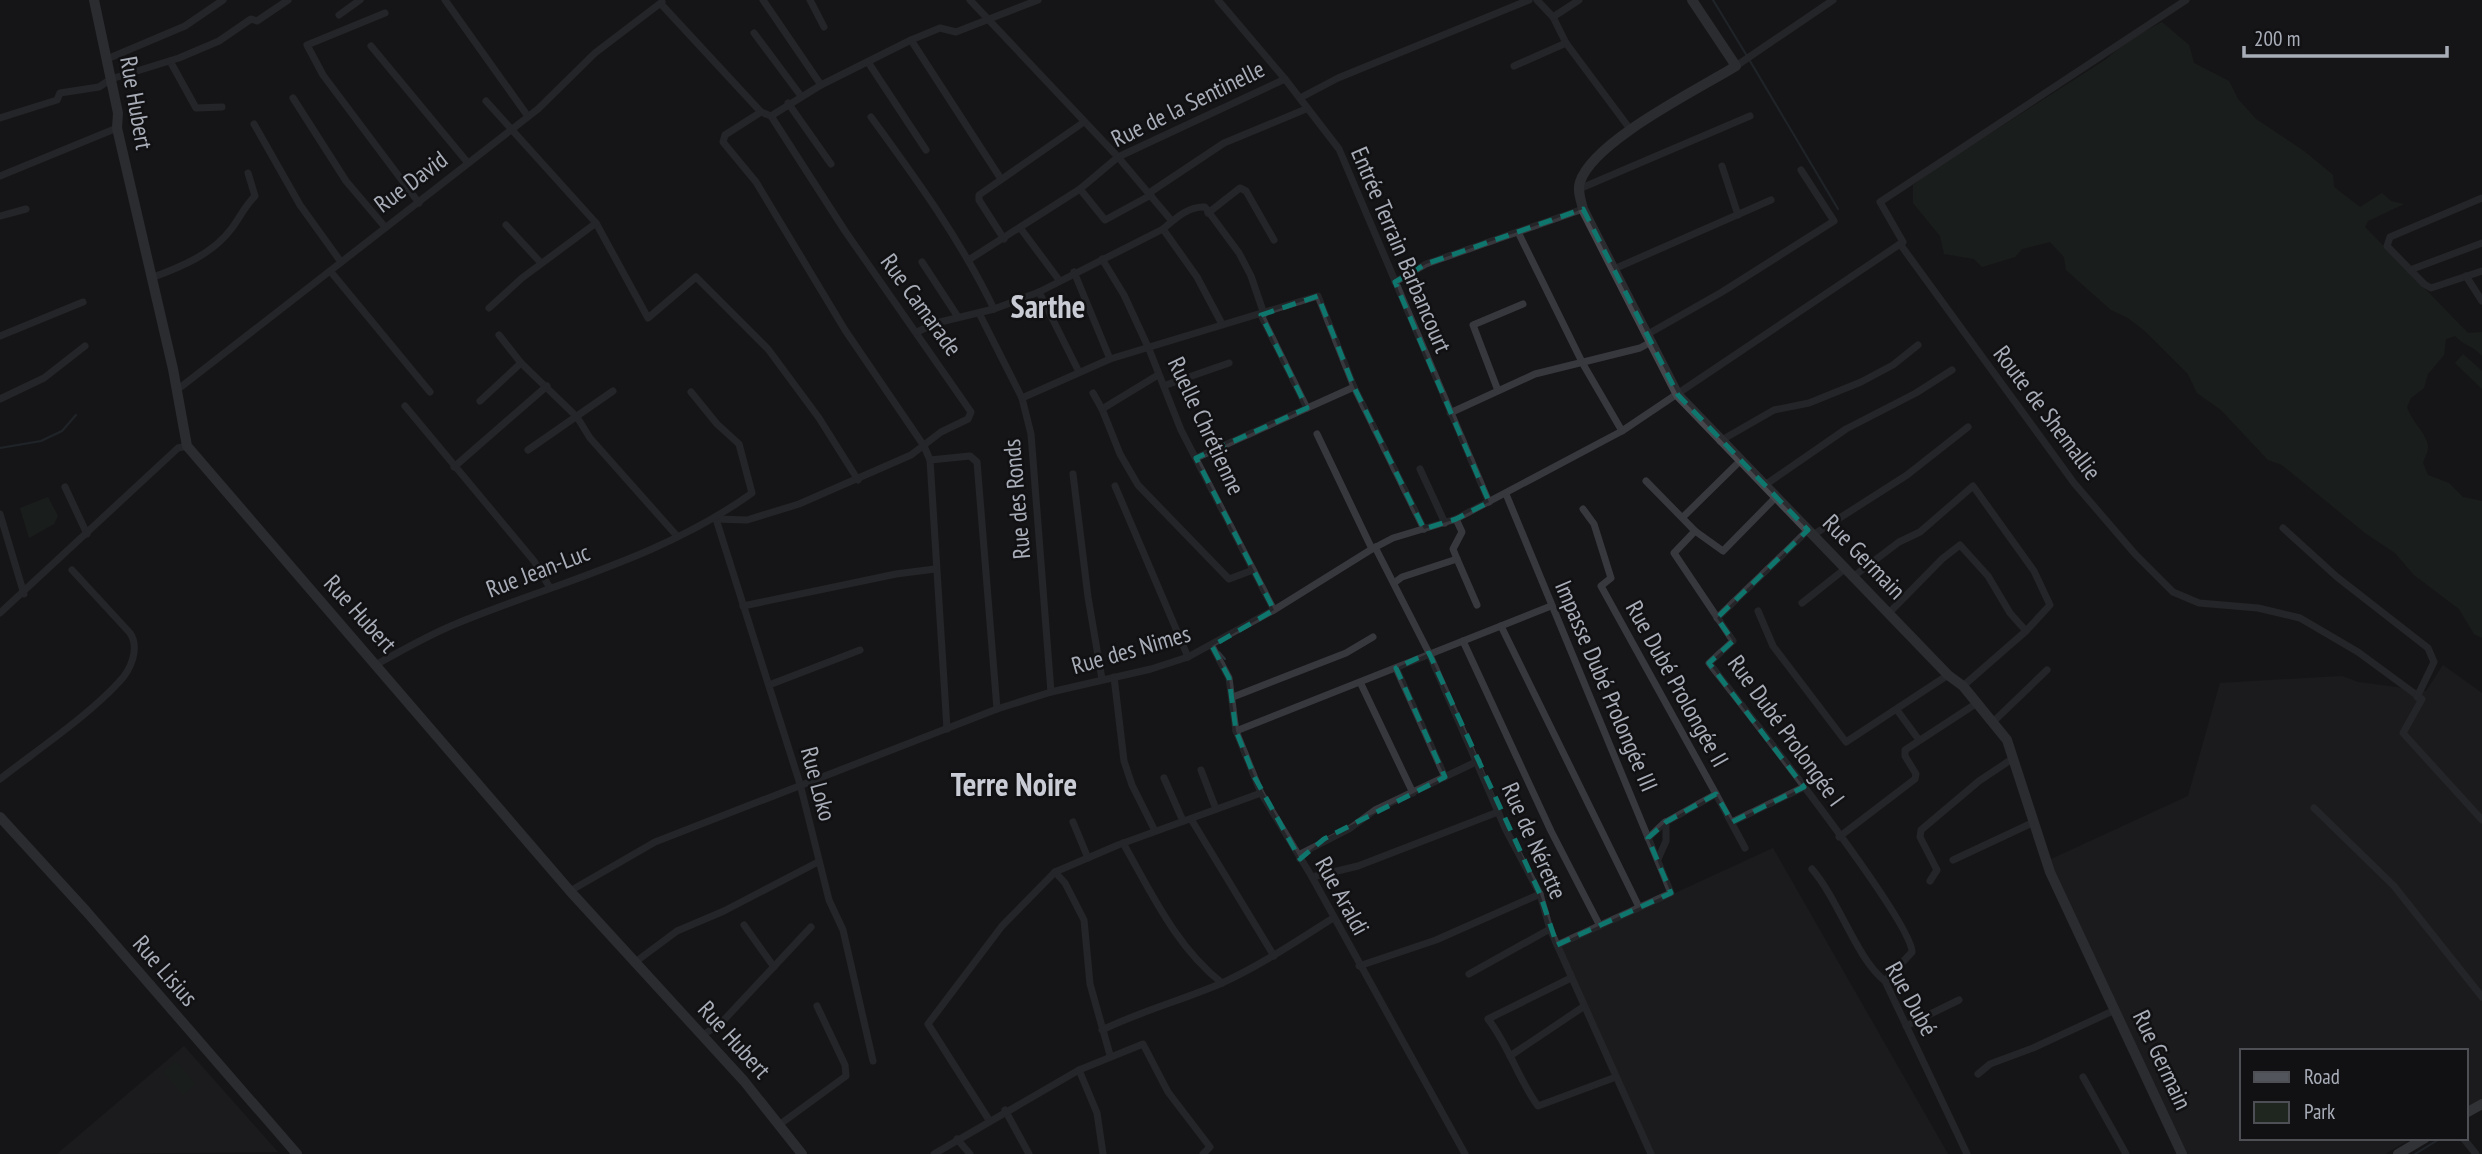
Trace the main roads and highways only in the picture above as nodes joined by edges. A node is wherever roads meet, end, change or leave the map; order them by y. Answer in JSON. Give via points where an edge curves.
{"nodes":[{"id":1,"x":2422,"y":1140,"type":"edge"},
{"id":2,"x":2398,"y":1154,"type":"edge"}],
"edges":[{"from":1,"to":2,"type":"main road"}]}
